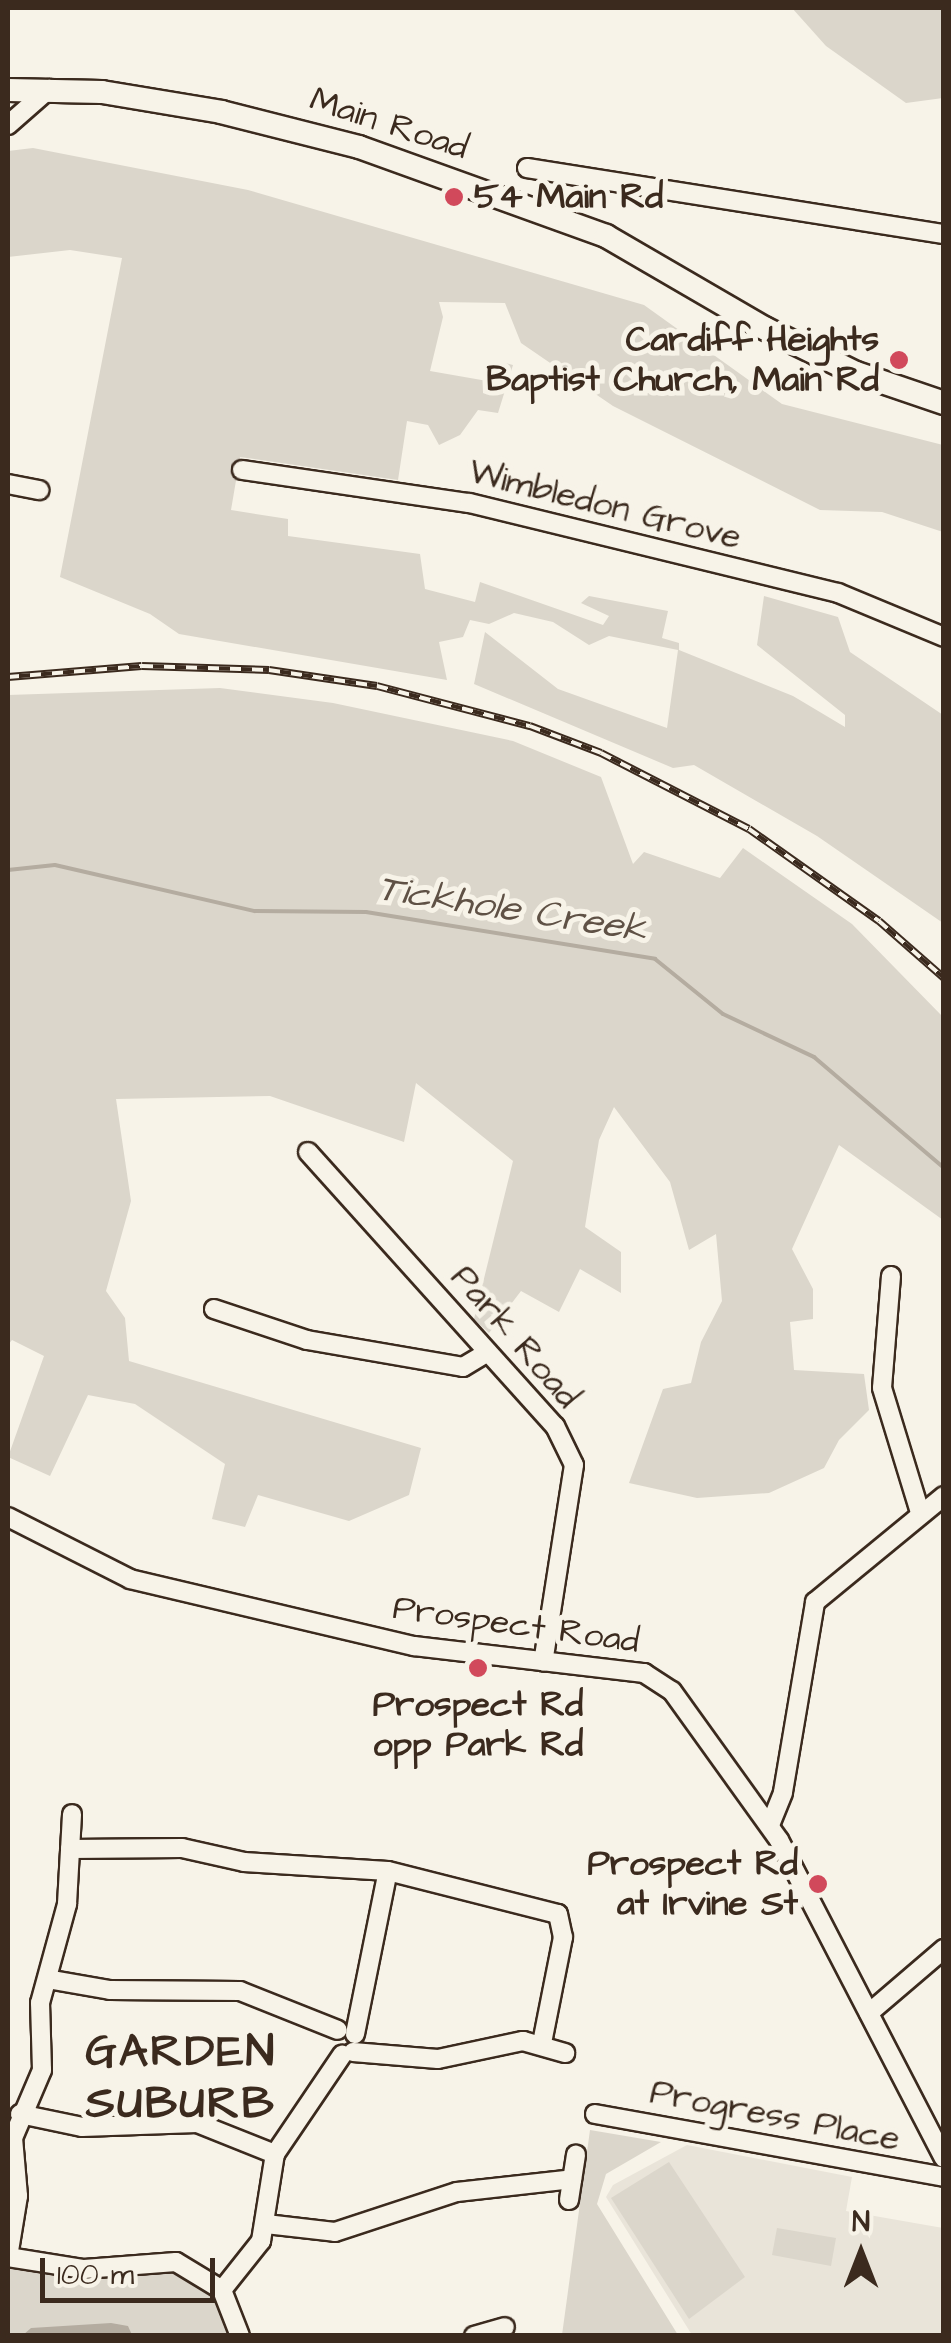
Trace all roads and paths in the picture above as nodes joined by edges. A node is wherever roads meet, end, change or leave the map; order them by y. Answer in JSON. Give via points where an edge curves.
{"nodes":[{"id":1,"x":49,"y":89,"type":"junction"},
{"id":2,"x":8,"y":90,"type":"edge"},
{"id":3,"x":8,"y":125,"type":"edge"},
{"id":4,"x":527,"y":168,"type":"dead end"},
{"id":5,"x":944,"y":234,"type":"edge"},
{"id":6,"x":944,"y":402,"type":"edge"},
{"id":7,"x":242,"y":470,"type":"dead end"},
{"id":8,"x":8,"y":484,"type":"edge"},
{"id":9,"x":38,"y":490,"type":"dead end"},
{"id":10,"x":944,"y":637,"type":"edge"},
{"id":11,"x":308,"y":1152,"type":"dead end"},
{"id":12,"x":891,"y":1276,"type":"dead end"},
{"id":13,"x":214,"y":1309,"type":"dead end"},
{"id":14,"x":486,"y":1352,"type":"junction"},
{"id":15,"x":944,"y":1496,"type":"edge"},
{"id":16,"x":920,"y":1512,"type":"junction"},
{"id":17,"x":8,"y":1516,"type":"edge"},
{"id":18,"x":543,"y":1662,"type":"junction"},
{"id":19,"x":72,"y":1814,"type":"dead end"},
{"id":20,"x":770,"y":1825,"type":"junction"},
{"id":21,"x":70,"y":1848,"type":"junction"},
{"id":22,"x":388,"y":1870,"type":"junction"},
{"id":23,"x":944,"y":1948,"type":"edge"},
{"id":24,"x":47,"y":1979,"type":"junction"},
{"id":25,"x":869,"y":2013,"type":"junction"},
{"id":26,"x":345,"y":2041,"type":"junction"},
{"id":27,"x":542,"y":2043,"type":"junction"},
{"id":28,"x":565,"y":2053,"type":"dead end"},
{"id":29,"x":20,"y":2114,"type":"junction"},
{"id":30,"x":594,"y":2114,"type":"dead end"},
{"id":31,"x":276,"y":2154,"type":"junction"},
{"id":32,"x":576,"y":2156,"type":"dead end"},
{"id":33,"x":944,"y":2158,"type":"edge"},
{"id":34,"x":944,"y":2178,"type":"edge"},
{"id":35,"x":572,"y":2179,"type":"junction"},
{"id":36,"x":569,"y":2200,"type":"dead end"},
{"id":37,"x":266,"y":2224,"type":"junction"},
{"id":38,"x":8,"y":2257,"type":"edge"},
{"id":39,"x":222,"y":2290,"type":"junction"},
{"id":40,"x":505,"y":2327,"type":"dead end"},
{"id":41,"x":240,"y":2336,"type":"edge"},
{"id":42,"x":474,"y":2336,"type":"edge"}],
"edges":[{"from":1,"to":2,"type":"main road","name":"Main Road"},
{"from":1,"to":3,"type":"street"},
{"from":1,"to":6,"type":"main road","name":"Main Road","via":[[221,112],[359,147],[606,236],[764,328],[856,372]]},
{"from":4,"to":5,"type":"street"},
{"from":7,"to":10,"type":"street","name":"Wimbledon Grove","via":[[469,504],[838,593]]},
{"from":8,"to":9,"type":"street"},
{"from":11,"to":14,"type":"street","name":"Park Road"},
{"from":12,"to":16,"type":"street","via":[[882,1388]]},
{"from":13,"to":14,"type":"street","via":[[307,1340],[462,1366]]},
{"from":14,"to":18,"type":"street","name":"Park Road","via":[[554,1426],[574,1464]]},
{"from":15,"to":16,"type":"street"},
{"from":16,"to":20,"type":"street","via":[[814,1602],[783,1792]]},
{"from":17,"to":18,"type":"street","name":"Prospect Road","via":[[130,1578],[414,1646]]},
{"from":18,"to":20,"type":"street","name":"Prospect Road","via":[[644,1674],[672,1691]]},
{"from":19,"to":21,"type":"street"},
{"from":20,"to":25,"type":"street","name":"Prospect Road"},
{"from":21,"to":22,"type":"street","via":[[182,1848],[234,1861]]},
{"from":21,"to":24,"type":"street","via":[[67,1904]]},
{"from":22,"to":26,"type":"street","via":[[361,2008]]},
{"from":22,"to":27,"type":"street","via":[[562,1918]]},
{"from":23,"to":25,"type":"street"},
{"from":24,"to":26,"type":"street","via":[[110,1990],[222,1988],[311,2018]]},
{"from":24,"to":29,"type":"street","via":[[40,2003],[42,2070]]},
{"from":25,"to":33,"type":"street","name":"Prospect Road"},
{"from":26,"to":27,"type":"street","via":[[381,2055],[438,2059],[509,2042]]},
{"from":26,"to":31,"type":"street"},
{"from":27,"to":28,"type":"street"},
{"from":29,"to":31,"type":"street","via":[[82,2127],[198,2122]]},
{"from":29,"to":38,"type":"street"},
{"from":30,"to":34,"type":"street","name":"Progress Place"},
{"from":31,"to":37,"type":"street"},
{"from":32,"to":35,"type":"street"},
{"from":35,"to":36,"type":"street"},
{"from":35,"to":37,"type":"street","via":[[456,2192],[350,2230]]},
{"from":37,"to":39,"type":"street","via":[[255,2253]]},
{"from":38,"to":39,"type":"street","via":[[84,2269],[176,2262]]},
{"from":39,"to":41,"type":"street"},
{"from":40,"to":42,"type":"street"}]}
